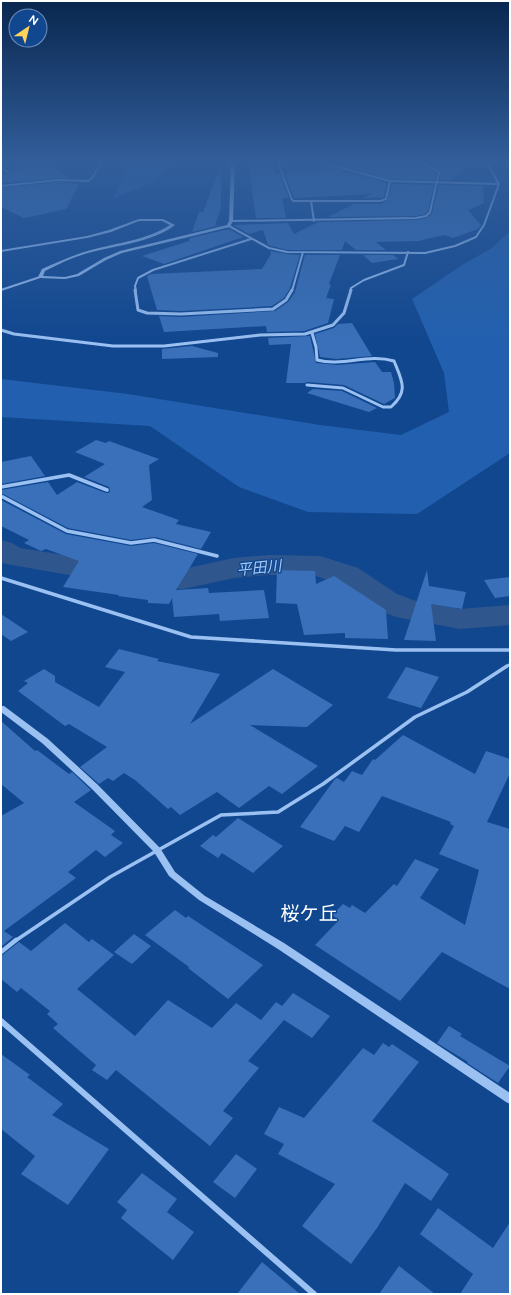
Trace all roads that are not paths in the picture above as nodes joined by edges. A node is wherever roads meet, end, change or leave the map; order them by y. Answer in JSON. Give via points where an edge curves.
{"nodes":[{"id":1,"x":130,"y":223,"type":"edge"},
{"id":2,"x":170,"y":223,"type":"edge"},
{"id":3,"x":228,"y":223,"type":"edge"},
{"id":4,"x":230,"y":223,"type":"edge"},
{"id":5,"x":485,"y":223,"type":"edge"},
{"id":6,"x":251,"y":239,"type":"junction"},
{"id":7,"x":1,"y":251,"type":"edge"},
{"id":8,"x":303,"y":252,"type":"junction"},
{"id":9,"x":408,"y":252,"type":"junction"},
{"id":10,"x":40,"y":277,"type":"junction"},
{"id":11,"x":1,"y":290,"type":"edge"},
{"id":12,"x":1,"y":330,"type":"edge"},
{"id":13,"x":312,"y":333,"type":"junction"},
{"id":14,"x":307,"y":385,"type":"dead end"},
{"id":15,"x":1,"y":487,"type":"edge"},
{"id":16,"x":107,"y":490,"type":"dead end"},
{"id":17,"x":1,"y":496,"type":"edge"},
{"id":18,"x":218,"y":556,"type":"dead end"},
{"id":19,"x":1,"y":578,"type":"edge"},
{"id":20,"x":510,"y":650,"type":"edge"},
{"id":21,"x":510,"y":664,"type":"edge"},
{"id":22,"x":1,"y":708,"type":"edge"},
{"id":23,"x":157,"y":850,"type":"junction"},
{"id":24,"x":1,"y":952,"type":"edge"},
{"id":25,"x":1,"y":1021,"type":"edge"},
{"id":26,"x":510,"y":1099,"type":"edge"},
{"id":27,"x":314,"y":1294,"type":"edge"}],
"edges":[{"from":1,"to":7,"type":"street","via":[[87,237]]},
{"from":2,"to":10,"type":"street","via":[[173,225],[160,233],[83,253],[66,260],[43,270]]},
{"from":3,"to":10,"type":"street","via":[[121,252],[78,275],[65,278]]},
{"from":4,"to":6,"type":"street"},
{"from":5,"to":9,"type":"street","via":[[476,236],[461,243],[439,250]]},
{"from":6,"to":8,"type":"street","via":[[274,250]]},
{"from":6,"to":8,"type":"street","via":[[152,270],[138,278],[135,286],[138,310],[147,313],[198,313],[281,306],[293,291]]},
{"from":8,"to":9,"type":"street"},
{"from":9,"to":13,"type":"street","via":[[404,265],[364,280],[351,288],[344,313],[333,325]]},
{"from":10,"to":11,"type":"street"},
{"from":12,"to":13,"type":"street","via":[[14,334],[113,346],[164,346],[260,335]]},
{"from":13,"to":14,"type":"street","via":[[317,360],[334,363],[374,356],[385,357],[394,361],[403,383],[400,399],[391,407],[383,407],[343,388]]},
{"from":15,"to":16,"type":"street","via":[[69,475]]},
{"from":17,"to":18,"type":"street","via":[[67,531],[131,543],[154,540]]},
{"from":19,"to":20,"type":"street","via":[[191,637],[396,650]]},
{"from":21,"to":23,"type":"lane","via":[[467,692],[415,717],[323,784],[278,812],[220,815]]},
{"from":22,"to":23,"type":"street","via":[[45,741]]},
{"from":23,"to":24,"type":"lane","via":[[110,877]]},
{"from":23,"to":26,"type":"street","via":[[172,874],[202,898],[281,946]]},
{"from":25,"to":27,"type":"street"}]}
